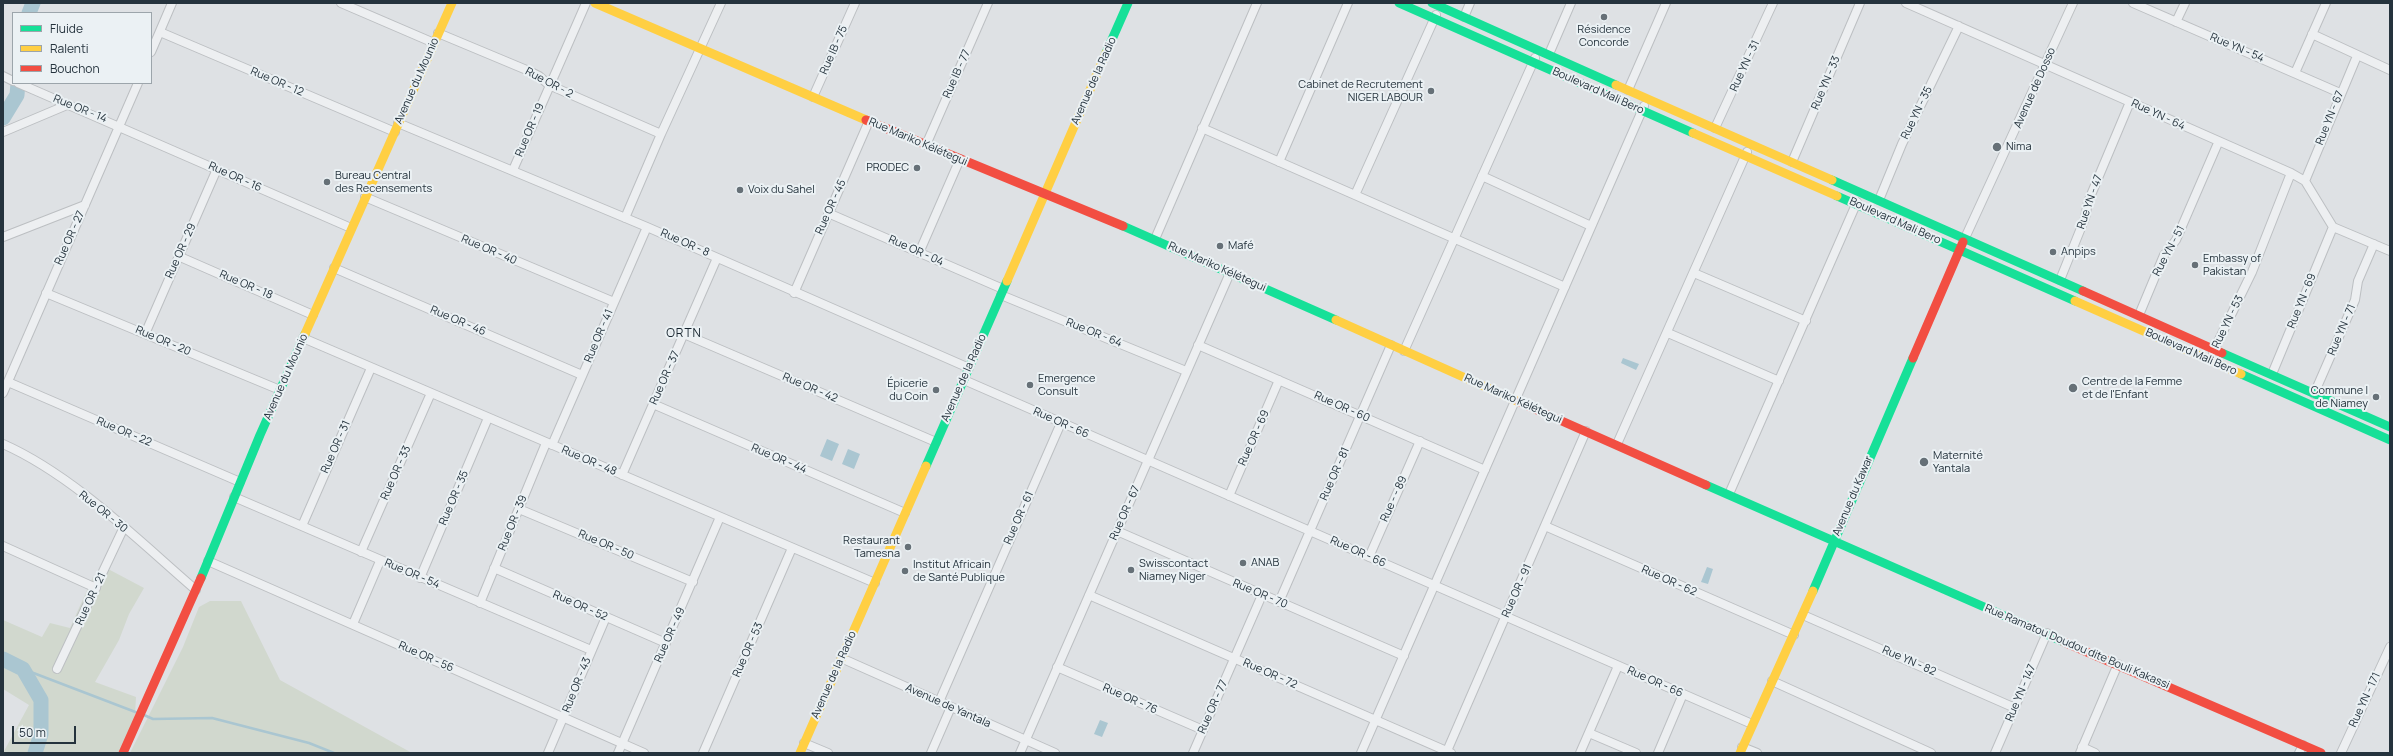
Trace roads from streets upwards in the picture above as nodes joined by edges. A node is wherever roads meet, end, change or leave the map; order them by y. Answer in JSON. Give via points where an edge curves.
{"nodes":[{"id":1,"x":172,"y":3,"type":"edge"},
{"id":2,"x":342,"y":3,"type":"edge"},
{"id":3,"x":452,"y":3,"type":"edge"},
{"id":4,"x":586,"y":3,"type":"edge"},
{"id":5,"x":596,"y":3,"type":"edge"},
{"id":6,"x":721,"y":3,"type":"edge"},
{"id":7,"x":855,"y":3,"type":"edge"},
{"id":8,"x":988,"y":3,"type":"edge"},
{"id":9,"x":1128,"y":3,"type":"edge"},
{"id":10,"x":1257,"y":3,"type":"edge"},
{"id":11,"x":1348,"y":3,"type":"edge"},
{"id":12,"x":1399,"y":3,"type":"edge"},
{"id":13,"x":1470,"y":3,"type":"edge"},
{"id":14,"x":1571,"y":3,"type":"edge"},
{"id":15,"x":1666,"y":3,"type":"edge"},
{"id":16,"x":1773,"y":3,"type":"edge"},
{"id":17,"x":1860,"y":3,"type":"edge"},
{"id":18,"x":1906,"y":3,"type":"edge"},
{"id":19,"x":2073,"y":3,"type":"edge"},
{"id":20,"x":2133,"y":3,"type":"edge"},
{"id":21,"x":2184,"y":3,"type":"edge"},
{"id":22,"x":2326,"y":3,"type":"edge"},
{"id":23,"x":1436,"y":5,"type":"edge"},
{"id":24,"x":1464,"y":17,"type":"junction"},
{"id":25,"x":1434,"y":19,"type":"junction"},
{"id":26,"x":2176,"y":22,"type":"junction"},
{"id":27,"x":1959,"y":26,"type":"junction"},
{"id":28,"x":160,"y":32,"type":"junction"},
{"id":29,"x":438,"y":33,"type":"junction"},
{"id":30,"x":2312,"y":34,"type":"junction"},
{"id":31,"x":434,"y":43,"type":"junction"},
{"id":32,"x":700,"y":48,"type":"junction"},
{"id":33,"x":152,"y":50,"type":"edge"},
{"id":34,"x":1539,"y":50,"type":"junction"},
{"id":35,"x":1548,"y":54,"type":"junction"},
{"id":36,"x":2358,"y":56,"type":"junction"},
{"id":37,"x":1533,"y":62,"type":"junction"},
{"id":38,"x":2045,"y":64,"type":"junction"},
{"id":39,"x":2390,"y":70,"type":"edge"},
{"id":40,"x":2295,"y":73,"type":"junction"},
{"id":41,"x":3,"y":76,"type":"edge"},
{"id":42,"x":12,"y":80,"type":"edge"},
{"id":43,"x":20,"y":84,"type":"edge"},
{"id":44,"x":138,"y":84,"type":"edge"},
{"id":45,"x":549,"y":85,"type":"junction"},
{"id":46,"x":1628,"y":90,"type":"junction"},
{"id":47,"x":2340,"y":93,"type":"junction"},
{"id":48,"x":813,"y":98,"type":"junction"},
{"id":49,"x":1648,"y":98,"type":"junction"},
{"id":50,"x":2130,"y":102,"type":"junction"},
{"id":51,"x":67,"y":104,"type":"junction"},
{"id":52,"x":1642,"y":110,"type":"junction"},
{"id":53,"x":869,"y":121,"type":"junction"},
{"id":54,"x":398,"y":123,"type":"junction"},
{"id":55,"x":120,"y":126,"type":"junction"},
{"id":56,"x":1202,"y":128,"type":"junction"},
{"id":57,"x":1715,"y":128,"type":"junction"},
{"id":58,"x":3,"y":132,"type":"edge"},
{"id":59,"x":395,"y":132,"type":"junction"},
{"id":60,"x":661,"y":134,"type":"junction"},
{"id":61,"x":2218,"y":143,"type":"junction"},
{"id":62,"x":1750,"y":144,"type":"junction"},
{"id":63,"x":926,"y":145,"type":"junction"},
{"id":64,"x":1745,"y":156,"type":"junction"},
{"id":65,"x":960,"y":159,"type":"junction"},
{"id":66,"x":1279,"y":162,"type":"junction"},
{"id":67,"x":1792,"y":162,"type":"junction"},
{"id":68,"x":217,"y":170,"type":"junction"},
{"id":69,"x":513,"y":170,"type":"junction"},
{"id":70,"x":2291,"y":173,"type":"junction"},
{"id":71,"x":1482,"y":176,"type":"junction"},
{"id":72,"x":2305,"y":181,"type":"junction"},
{"id":73,"x":1044,"y":193,"type":"junction"},
{"id":74,"x":1861,"y":193,"type":"junction"},
{"id":75,"x":1355,"y":195,"type":"junction"},
{"id":76,"x":365,"y":197,"type":"junction"},
{"id":77,"x":1879,"y":200,"type":"junction"},
{"id":78,"x":85,"y":205,"type":"junction"},
{"id":79,"x":1856,"y":205,"type":"junction"},
{"id":80,"x":828,"y":213,"type":"junction"},
{"id":81,"x":626,"y":218,"type":"junction"},
{"id":82,"x":1592,"y":226,"type":"junction"},
{"id":83,"x":647,"y":227,"type":"junction"},
{"id":84,"x":2333,"y":227,"type":"junction"},
{"id":85,"x":351,"y":228,"type":"junction"},
{"id":86,"x":3,"y":237,"type":"edge"},
{"id":87,"x":1965,"y":238,"type":"junction"},
{"id":88,"x":1155,"y":239,"type":"junction"},
{"id":89,"x":1454,"y":239,"type":"junction"},
{"id":90,"x":2374,"y":244,"type":"junction"},
{"id":91,"x":1960,"y":249,"type":"junction"},
{"id":92,"x":2390,"y":250,"type":"edge"},
{"id":93,"x":919,"y":253,"type":"junction"},
{"id":94,"x":178,"y":256,"type":"junction"},
{"id":95,"x":717,"y":258,"type":"junction"},
{"id":96,"x":334,"y":268,"type":"junction"},
{"id":97,"x":1230,"y":273,"type":"junction"},
{"id":98,"x":1694,"y":273,"type":"junction"},
{"id":99,"x":2060,"y":280,"type":"junction"},
{"id":100,"x":1565,"y":287,"type":"junction"},
{"id":101,"x":1002,"y":292,"type":"junction"},
{"id":102,"x":46,"y":293,"type":"junction"},
{"id":103,"x":794,"y":293,"type":"junction"},
{"id":104,"x":614,"y":302,"type":"junction"},
{"id":105,"x":313,"y":314,"type":"junction"},
{"id":106,"x":2139,"y":315,"type":"junction"},
{"id":107,"x":1806,"y":321,"type":"junction"},
{"id":108,"x":1668,"y":333,"type":"junction"},
{"id":109,"x":145,"y":334,"type":"junction"},
{"id":110,"x":684,"y":334,"type":"junction"},
{"id":111,"x":303,"y":338,"type":"junction"},
{"id":112,"x":1198,"y":345,"type":"junction"},
{"id":113,"x":1391,"y":345,"type":"junction"},
{"id":114,"x":2215,"y":348,"type":"junction"},
{"id":115,"x":1404,"y":351,"type":"junction"},
{"id":116,"x":2210,"y":360,"type":"junction"},
{"id":117,"x":371,"y":368,"type":"junction"},
{"id":118,"x":969,"y":368,"type":"junction"},
{"id":119,"x":1186,"y":371,"type":"junction"},
{"id":120,"x":2272,"y":374,"type":"junction"},
{"id":121,"x":582,"y":375,"type":"junction"},
{"id":122,"x":964,"y":380,"type":"junction"},
{"id":123,"x":1279,"y":380,"type":"junction"},
{"id":124,"x":1779,"y":381,"type":"junction"},
{"id":125,"x":8,"y":382,"type":"junction"},
{"id":126,"x":280,"y":390,"type":"junction"},
{"id":127,"x":3,"y":393,"type":"edge"},
{"id":128,"x":431,"y":393,"type":"junction"},
{"id":129,"x":2314,"y":394,"type":"junction"},
{"id":130,"x":1516,"y":400,"type":"junction"},
{"id":131,"x":653,"y":404,"type":"junction"},
{"id":132,"x":1360,"y":415,"type":"junction"},
{"id":133,"x":488,"y":418,"type":"junction"},
{"id":134,"x":1061,"y":423,"type":"junction"},
{"id":135,"x":2390,"y":427,"type":"edge"},
{"id":136,"x":1586,"y":431,"type":"junction"},
{"id":137,"x":2390,"y":440,"type":"edge"},
{"id":138,"x":1420,"y":441,"type":"junction"},
{"id":139,"x":936,"y":442,"type":"junction"},
{"id":140,"x":3,"y":444,"type":"edge"},
{"id":141,"x":549,"y":444,"type":"junction"},
{"id":142,"x":1617,"y":444,"type":"junction"},
{"id":143,"x":1148,"y":461,"type":"junction"},
{"id":144,"x":1485,"y":470,"type":"junction"},
{"id":145,"x":622,"y":475,"type":"junction"},
{"id":146,"x":240,"y":482,"type":"junction"},
{"id":147,"x":1729,"y":494,"type":"junction"},
{"id":148,"x":234,"y":496,"type":"junction"},
{"id":149,"x":1229,"y":496,"type":"junction"},
{"id":150,"x":519,"y":509,"type":"junction"},
{"id":151,"x":905,"y":513,"type":"junction"},
{"id":152,"x":720,"y":517,"type":"junction"},
{"id":153,"x":302,"y":526,"type":"junction"},
{"id":154,"x":1545,"y":526,"type":"junction"},
{"id":155,"x":124,"y":527,"type":"junction"},
{"id":156,"x":1117,"y":531,"type":"junction"},
{"id":157,"x":1310,"y":531,"type":"junction"},
{"id":158,"x":1833,"y":542,"type":"junction"},
{"id":159,"x":3,"y":546,"type":"edge"},
{"id":160,"x":792,"y":548,"type":"junction"},
{"id":161,"x":361,"y":552,"type":"junction"},
{"id":162,"x":1369,"y":557,"type":"junction"},
{"id":163,"x":208,"y":561,"type":"junction"},
{"id":164,"x":380,"y":561,"type":"junction"},
{"id":165,"x":494,"y":568,"type":"junction"},
{"id":166,"x":420,"y":578,"type":"junction"},
{"id":167,"x":693,"y":582,"type":"junction"},
{"id":168,"x":875,"y":583,"type":"junction"},
{"id":169,"x":1434,"y":586,"type":"junction"},
{"id":170,"x":96,"y":588,"type":"junction"},
{"id":171,"x":196,"y":590,"type":"junction"},
{"id":172,"x":1089,"y":595,"type":"junction"},
{"id":173,"x":1262,"y":595,"type":"junction"},
{"id":174,"x":1279,"y":602,"type":"junction"},
{"id":175,"x":480,"y":603,"type":"junction"},
{"id":176,"x":1803,"y":615,"type":"junction"},
{"id":177,"x":606,"y":617,"type":"junction"},
{"id":178,"x":1505,"y":617,"type":"junction"},
{"id":179,"x":352,"y":624,"type":"junction"},
{"id":180,"x":2047,"y":633,"type":"junction"},
{"id":181,"x":1794,"y":635,"type":"junction"},
{"id":182,"x":666,"y":643,"type":"junction"},
{"id":183,"x":2390,"y":647,"type":"edge"},
{"id":184,"x":591,"y":650,"type":"junction"},
{"id":185,"x":1404,"y":656,"type":"junction"},
{"id":186,"x":841,"y":658,"type":"junction"},
{"id":187,"x":1234,"y":658,"type":"junction"},
{"id":188,"x":2118,"y":664,"type":"junction"},
{"id":189,"x":1618,"y":666,"type":"junction"},
{"id":190,"x":1057,"y":667,"type":"junction"},
{"id":191,"x":57,"y":669,"type":"dead end"},
{"id":192,"x":1772,"y":681,"type":"junction"},
{"id":193,"x":1683,"y":694,"type":"junction"},
{"id":194,"x":939,"y":702,"type":"junction"},
{"id":195,"x":951,"y":707,"type":"junction"},
{"id":196,"x":2015,"y":708,"type":"junction"},
{"id":197,"x":563,"y":717,"type":"junction"},
{"id":198,"x":1376,"y":720,"type":"junction"},
{"id":199,"x":1752,"y":724,"type":"junction"},
{"id":200,"x":1203,"y":730,"type":"junction"},
{"id":201,"x":1589,"y":732,"type":"junction"},
{"id":202,"x":1026,"y":740,"type":"junction"},
{"id":203,"x":622,"y":743,"type":"junction"},
{"id":204,"x":804,"y":743,"type":"junction"},
{"id":205,"x":2301,"y":749,"type":"edge"},
{"id":206,"x":1741,"y":750,"type":"edge"},
{"id":207,"x":2081,"y":750,"type":"edge"},
{"id":208,"x":1449,"y":752,"type":"edge"},
{"id":209,"x":123,"y":753,"type":"edge"},
{"id":210,"x":548,"y":753,"type":"edge"},
{"id":211,"x":618,"y":753,"type":"edge"},
{"id":212,"x":644,"y":753,"type":"edge"},
{"id":213,"x":703,"y":753,"type":"edge"},
{"id":214,"x":800,"y":753,"type":"edge"},
{"id":215,"x":828,"y":753,"type":"edge"},
{"id":216,"x":930,"y":753,"type":"edge"},
{"id":217,"x":1020,"y":753,"type":"edge"},
{"id":218,"x":1055,"y":753,"type":"edge"},
{"id":219,"x":1193,"y":753,"type":"edge"},
{"id":220,"x":1361,"y":753,"type":"edge"},
{"id":221,"x":1580,"y":753,"type":"edge"},
{"id":222,"x":1636,"y":753,"type":"edge"},
{"id":223,"x":1658,"y":753,"type":"edge"},
{"id":224,"x":1757,"y":753,"type":"edge"},
{"id":225,"x":1931,"y":753,"type":"edge"},
{"id":226,"x":1995,"y":753,"type":"edge"},
{"id":227,"x":2095,"y":753,"type":"edge"},
{"id":228,"x":2321,"y":753,"type":"edge"},
{"id":229,"x":2341,"y":753,"type":"edge"}],
"edges":[{"from":1,"to":28,"type":"street"},
{"from":2,"to":31,"type":"street"},
{"from":3,"to":29,"type":"street","name":"Avenue du Mounio"},
{"from":4,"to":45,"type":"street","name":"Rue OR - 19"},
{"from":5,"to":32,"type":"street","name":"Rue Mariko Kélétegui"},
{"from":6,"to":32,"type":"street"},
{"from":7,"to":48,"type":"street","name":"Rue IB - 75"},
{"from":8,"to":63,"type":"street","name":"Rue IB - 77"},
{"from":9,"to":73,"type":"street","name":"Avenue de la Radio"},
{"from":10,"to":56,"type":"street"},
{"from":11,"to":66,"type":"street"},
{"from":12,"to":25,"type":"street","name":"Boulevard Mali Bero"},
{"from":13,"to":24,"type":"street"},
{"from":14,"to":35,"type":"street"},
{"from":15,"to":46,"type":"street"},
{"from":16,"to":57,"type":"street","name":"Rue YN - 31"},
{"from":17,"to":67,"type":"street","name":"Rue YN - 33"},
{"from":18,"to":27,"type":"street","name":"Rue YN - 64"},
{"from":19,"to":38,"type":"street","name":"Avenue de Dosso"},
{"from":20,"to":26,"type":"street","name":"Rue YN - 54"},
{"from":21,"to":26,"type":"street"},
{"from":22,"to":30,"type":"street"},
{"from":23,"to":24,"type":"street","name":"Boulevard Mali Bero"},
{"from":23,"to":25,"type":"street"},
{"from":24,"to":34,"type":"street","name":"Boulevard Mali Bero"},
{"from":25,"to":37,"type":"street","name":"Boulevard Mali Bero"},
{"from":25,"to":75,"type":"street"},
{"from":26,"to":40,"type":"street","name":"Rue YN - 54"},
{"from":27,"to":38,"type":"street","name":"Rue YN - 64"},
{"from":27,"to":77,"type":"street","name":"Rue YN - 35","via":[[1902,144]]},
{"from":28,"to":33,"type":"street"},
{"from":28,"to":59,"type":"street","name":"Rue OR - 12"},
{"from":29,"to":31,"type":"street","name":"Avenue du Mounio"},
{"from":29,"to":45,"type":"street","name":"Rue OR - 2","via":[[534,74]]},
{"from":30,"to":36,"type":"street"},
{"from":30,"to":40,"type":"street"},
{"from":31,"to":54,"type":"street","name":"Avenue du Mounio"},
{"from":32,"to":48,"type":"street","name":"Rue Mariko Kélétegui"},
{"from":32,"to":60,"type":"street"},
{"from":34,"to":35,"type":"street","name":"Boulevard Mali Bero"},
{"from":34,"to":37,"type":"street"},
{"from":35,"to":46,"type":"street","name":"Boulevard Mali Bero"},
{"from":36,"to":39,"type":"street"},
{"from":36,"to":47,"type":"street","name":"Rue YN - 67"},
{"from":37,"to":52,"type":"street","name":"Boulevard Mali Bero"},
{"from":37,"to":71,"type":"street"},
{"from":38,"to":50,"type":"street","name":"Rue YN - 64"},
{"from":38,"to":87,"type":"street","name":"Avenue de Dosso"},
{"from":40,"to":47,"type":"street","name":"Rue YN - 54"},
{"from":41,"to":42,"type":"street"},
{"from":43,"to":51,"type":"street","name":"Rue OR - 14"},
{"from":44,"to":55,"type":"street","name":"Rue OR - 27"},
{"from":45,"to":60,"type":"street","name":"Rue OR - 2"},
{"from":45,"to":69,"type":"street","name":"Rue OR - 19"},
{"from":46,"to":49,"type":"street","name":"Boulevard Mali Bero"},
{"from":47,"to":72,"type":"street","name":"Rue YN - 67"},
{"from":48,"to":53,"type":"street","name":"Rue Mariko Kélétegui"},
{"from":49,"to":52,"type":"street"},
{"from":49,"to":57,"type":"street","name":"Boulevard Mali Bero"},
{"from":50,"to":61,"type":"street","name":"Rue YN - 64"},
{"from":50,"to":99,"type":"street","name":"Rue YN - 47","via":[[2088,202],[2085,218]]},
{"from":51,"to":55,"type":"street","name":"Rue OR - 14"},
{"from":51,"to":58,"type":"street"},
{"from":52,"to":64,"type":"street","name":"Boulevard Mali Bero"},
{"from":52,"to":82,"type":"street"},
{"from":53,"to":63,"type":"street","name":"Rue Mariko Kélétegui"},
{"from":53,"to":80,"type":"street","name":"Rue OR - 45"},
{"from":54,"to":59,"type":"street","name":"Avenue du Mounio"},
{"from":54,"to":69,"type":"street","name":"Rue OR - 8"},
{"from":55,"to":68,"type":"street","name":"Rue OR - 16"},
{"from":55,"to":78,"type":"street","name":"Rue OR - 27"},
{"from":56,"to":66,"type":"street"},
{"from":56,"to":88,"type":"street"},
{"from":57,"to":62,"type":"street","name":"Boulevard Mali Bero"},
{"from":59,"to":76,"type":"street","name":"Avenue du Mounio"},
{"from":60,"to":81,"type":"street"},
{"from":61,"to":70,"type":"street","name":"Rue YN - 64"},
{"from":61,"to":106,"type":"street","name":"Rue YN - 51","via":[[2176,240],[2164,255]]},
{"from":62,"to":64,"type":"street"},
{"from":62,"to":67,"type":"street","name":"Boulevard Mali Bero"},
{"from":63,"to":65,"type":"street","name":"Rue Mariko Kélétegui"},
{"from":64,"to":79,"type":"street","name":"Boulevard Mali Bero"},
{"from":64,"to":98,"type":"street"},
{"from":65,"to":73,"type":"street","name":"Rue Mariko Kélétegui"},
{"from":65,"to":93,"type":"street"},
{"from":66,"to":75,"type":"street"},
{"from":67,"to":74,"type":"street","name":"Boulevard Mali Bero"},
{"from":68,"to":85,"type":"street","name":"Rue OR - 16"},
{"from":68,"to":94,"type":"street","name":"Rue OR - 29"},
{"from":69,"to":81,"type":"street","name":"Rue OR - 8"},
{"from":70,"to":72,"type":"street","name":"Rue YN - 64"},
{"from":70,"to":114,"type":"street","name":"Rue YN - 53","via":[[2252,272]]},
{"from":71,"to":82,"type":"street"},
{"from":71,"to":89,"type":"street"},
{"from":72,"to":84,"type":"street","name":"Rue YN - 64"},
{"from":73,"to":88,"type":"street","name":"Rue Mariko Kélétegui"},
{"from":73,"to":101,"type":"street","name":"Avenue de la Radio"},
{"from":74,"to":77,"type":"street","name":"Boulevard Mali Bero"},
{"from":74,"to":79,"type":"street"},
{"from":75,"to":89,"type":"street"},
{"from":76,"to":85,"type":"street","name":"Avenue du Mounio"},
{"from":76,"to":104,"type":"street","name":"Rue OR - 40"},
{"from":77,"to":87,"type":"street","name":"Boulevard Mali Bero"},
{"from":78,"to":86,"type":"street"},
{"from":78,"to":102,"type":"street","name":"Rue OR - 27"},
{"from":79,"to":91,"type":"street","name":"Boulevard Mali Bero"},
{"from":79,"to":107,"type":"street"},
{"from":80,"to":93,"type":"street","name":"Rue OR - 04"},
{"from":80,"to":103,"type":"street","name":"Rue OR - 45"},
{"from":81,"to":83,"type":"street","name":"Rue OR - 8"},
{"from":82,"to":100,"type":"street"},
{"from":83,"to":95,"type":"street","name":"Rue OR - 8"},
{"from":83,"to":104,"type":"street","name":"Rue OR - 41"},
{"from":84,"to":90,"type":"street"},
{"from":84,"to":120,"type":"street","name":"Rue YN - 69"},
{"from":85,"to":96,"type":"street","name":"Avenue du Mounio"},
{"from":87,"to":91,"type":"street","name":"Avenue du Kawar"},
{"from":87,"to":99,"type":"street","name":"Boulevard Mali Bero"},
{"from":88,"to":97,"type":"street","name":"Rue Mariko Kélétegui"},
{"from":89,"to":100,"type":"street"},
{"from":89,"to":115,"type":"street"},
{"from":90,"to":92,"type":"street"},
{"from":90,"to":129,"type":"street","name":"Rue YN - 71","via":[[2358,281],[2355,300]]},
{"from":91,"to":116,"type":"street","name":"Boulevard Mali Bero"},
{"from":91,"to":158,"type":"street","name":"Avenue du Kawar"},
{"from":93,"to":101,"type":"street","name":"Rue OR - 04"},
{"from":94,"to":105,"type":"street","name":"Rue OR - 18"},
{"from":94,"to":109,"type":"street","name":"Rue OR - 29"},
{"from":95,"to":103,"type":"street","name":"Rue OR - 8"},
{"from":95,"to":110,"type":"street","name":"Rue OR - 37"},
{"from":96,"to":105,"type":"street","name":"Avenue du Mounio"},
{"from":96,"to":121,"type":"street","name":"Rue OR - 46"},
{"from":97,"to":112,"type":"street","name":"Rue OR - 67"},
{"from":97,"to":113,"type":"street","name":"Rue Mariko Kélétegui"},
{"from":98,"to":107,"type":"street"},
{"from":98,"to":108,"type":"street"},
{"from":99,"to":106,"type":"street","name":"Boulevard Mali Bero"},
{"from":100,"to":130,"type":"street"},
{"from":101,"to":118,"type":"street","name":"Avenue de la Radio"},
{"from":101,"to":119,"type":"street","name":"Rue OR - 64"},
{"from":102,"to":109,"type":"street","name":"Rue OR - 20"},
{"from":102,"to":125,"type":"street","name":"Rue OR - 27"},
{"from":103,"to":118,"type":"street","name":"Rue OR - 8"},
{"from":104,"to":121,"type":"street","name":"Rue OR - 41"},
{"from":105,"to":111,"type":"street","name":"Avenue du Mounio"},
{"from":106,"to":114,"type":"street","name":"Boulevard Mali Bero"},
{"from":107,"to":124,"type":"street"},
{"from":108,"to":124,"type":"street"},
{"from":108,"to":142,"type":"street"},
{"from":109,"to":126,"type":"street","name":"Rue OR - 20"},
{"from":110,"to":131,"type":"street","name":"Rue OR - 37"},
{"from":110,"to":139,"type":"street","name":"Rue OR - 42"},
{"from":111,"to":117,"type":"street","name":"Rue OR - 48"},
{"from":111,"to":126,"type":"street","name":"Avenue du Mounio"},
{"from":112,"to":119,"type":"street","name":"Rue OR - 67"},
{"from":112,"to":123,"type":"street","name":"Rue OR - 60"},
{"from":113,"to":115,"type":"street","name":"Rue Mariko Kélétegui"},
{"from":113,"to":132,"type":"street","name":"Rue OR - 81"},
{"from":114,"to":116,"type":"street","name":"Rue YN - 53"},
{"from":114,"to":120,"type":"street","name":"Boulevard Mali Bero"},
{"from":115,"to":130,"type":"street","name":"Rue Mariko Kélétegui"},
{"from":116,"to":137,"type":"street","name":"Boulevard Mali Bero"},
{"from":117,"to":128,"type":"street","name":"Rue OR - 48"},
{"from":117,"to":153,"type":"street","name":"Rue OR - 31"},
{"from":118,"to":122,"type":"street","name":"Avenue de la Radio"},
{"from":119,"to":143,"type":"street","name":"Rue OR - 67"},
{"from":120,"to":129,"type":"street","name":"Boulevard Mali Bero"},
{"from":121,"to":141,"type":"street","name":"Rue OR - 41"},
{"from":122,"to":134,"type":"street","name":"Rue OR - 66"},
{"from":122,"to":139,"type":"street","name":"Avenue de la Radio"},
{"from":123,"to":132,"type":"street","name":"Rue OR - 60"},
{"from":123,"to":149,"type":"street","name":"Rue OR - 69"},
{"from":124,"to":147,"type":"street"},
{"from":125,"to":127,"type":"street","name":"Rue OR - 27"},
{"from":125,"to":146,"type":"street","name":"Rue OR - 22"},
{"from":126,"to":146,"type":"street","name":"Avenue du Mounio"},
{"from":128,"to":133,"type":"street","name":"Rue OR - 48"},
{"from":128,"to":161,"type":"street","name":"Rue OR - 33"},
{"from":129,"to":135,"type":"street","name":"Boulevard Mali Bero"},
{"from":130,"to":136,"type":"street","name":"Rue Mariko Kélétegui"},
{"from":130,"to":144,"type":"street"},
{"from":131,"to":145,"type":"street","name":"Rue OR - 37"},
{"from":131,"to":151,"type":"street","name":"Rue OR - 44"},
{"from":132,"to":138,"type":"street","name":"Rue OR - 60"},
{"from":132,"to":157,"type":"street","name":"Rue OR - 81"},
{"from":133,"to":141,"type":"street","name":"Rue OR - 48"},
{"from":133,"to":166,"type":"street","name":"Rue OR - 35"},
{"from":134,"to":143,"type":"street","name":"Rue OR - 66"},
{"from":134,"to":194,"type":"street","name":"Rue OR - 61"},
{"from":136,"to":142,"type":"street","name":"Rue Mariko Kélétegui"},
{"from":136,"to":154,"type":"street","name":"Rue OR - 91"},
{"from":138,"to":144,"type":"street","name":"Rue OR - 60"},
{"from":138,"to":162,"type":"street","name":"Rue - - 89"},
{"from":139,"to":151,"type":"street","name":"Avenue de la Radio"},
{"from":140,"to":155,"type":"street","name":"Rue OR - 30","via":[[48,468]]},
{"from":141,"to":145,"type":"street","name":"Rue OR - 48"},
{"from":141,"to":150,"type":"street","name":"Rue OR - 39"},
{"from":142,"to":147,"type":"street","name":"Rue Mariko Kélétegui"},
{"from":143,"to":149,"type":"street","name":"Rue OR - 66"},
{"from":143,"to":156,"type":"street","name":"Rue OR - 67"},
{"from":144,"to":169,"type":"street"},
{"from":145,"to":152,"type":"street","name":"Rue OR - 48"},
{"from":146,"to":148,"type":"street","name":"Avenue du Mounio"},
{"from":147,"to":158,"type":"street","name":"Rue Mariko Kélétegui"},
{"from":148,"to":153,"type":"street","name":"Rue OR - 54"},
{"from":148,"to":163,"type":"street","name":"Avenue du Mounio"},
{"from":149,"to":157,"type":"street","name":"Rue OR - 66"},
{"from":150,"to":165,"type":"street","name":"Rue OR - 39"},
{"from":150,"to":167,"type":"street","name":"Rue OR - 50"},
{"from":151,"to":168,"type":"street","name":"Avenue de la Radio"},
{"from":152,"to":160,"type":"street","name":"Rue OR - 48"},
{"from":152,"to":167,"type":"street","name":"Rue OR - 49"},
{"from":153,"to":161,"type":"street","name":"Rue OR - 54"},
{"from":154,"to":178,"type":"street","name":"Rue OR - 91"},
{"from":154,"to":181,"type":"street","name":"Rue OR - 62"},
{"from":155,"to":170,"type":"street","name":"Rue OR - 21"},
{"from":155,"to":171,"type":"street","name":"Rue OR - 30"},
{"from":156,"to":172,"type":"street","name":"Rue OR - 67"},
{"from":156,"to":173,"type":"street","name":"Rue OR - 70"},
{"from":157,"to":162,"type":"street","name":"Rue OR - 66"},
{"from":157,"to":174,"type":"street","name":"Rue OR - 81"},
{"from":158,"to":176,"type":"street","name":"Avenue du Kawar"},
{"from":158,"to":180,"type":"street","name":"Rue Ramatou Doudou dite Bouli Kakassi"},
{"from":159,"to":170,"type":"street"},
{"from":160,"to":168,"type":"street","name":"Rue OR - 48"},
{"from":160,"to":213,"type":"street","name":"Rue OR - 53"},
{"from":161,"to":164,"type":"street","name":"Rue OR - 54"},
{"from":162,"to":169,"type":"street","name":"Rue OR - 66"},
{"from":163,"to":171,"type":"street","name":"Avenue du Mounio"},
{"from":163,"to":179,"type":"street","name":"Rue OR - 56"},
{"from":164,"to":166,"type":"street","name":"Rue OR - 54"},
{"from":164,"to":179,"type":"street"},
{"from":165,"to":175,"type":"street","name":"Rue OR - 39"},
{"from":165,"to":177,"type":"street","name":"Rue OR - 52"},
{"from":166,"to":175,"type":"street","name":"Rue OR - 54"},
{"from":167,"to":182,"type":"street","name":"Rue OR - 49"},
{"from":168,"to":186,"type":"street","name":"Avenue de la Radio"},
{"from":169,"to":178,"type":"street","name":"Rue OR - 66"},
{"from":169,"to":185,"type":"street"},
{"from":170,"to":191,"type":"street","name":"Rue OR - 21"},
{"from":171,"to":209,"type":"street","name":"Avenue du Mounio"},
{"from":172,"to":187,"type":"street","name":"Rue OR - 72"},
{"from":172,"to":190,"type":"street","name":"Rue OR - 67"},
{"from":173,"to":174,"type":"street","name":"Rue OR - 70"},
{"from":173,"to":187,"type":"street","name":"Rue OR - 77"},
{"from":174,"to":185,"type":"street","name":"Rue OR - 70"},
{"from":175,"to":184,"type":"street","name":"Rue OR - 54"},
{"from":176,"to":181,"type":"street","name":"Avenue du Kawar"},
{"from":176,"to":196,"type":"street","name":"Rue YN - 82"},
{"from":177,"to":182,"type":"street","name":"Rue OR - 52"},
{"from":177,"to":184,"type":"street","name":"Rue OR - 43"},
{"from":178,"to":189,"type":"street","name":"Rue OR - 66"},
{"from":178,"to":208,"type":"street","name":"Rue OR - 91"},
{"from":179,"to":197,"type":"street","name":"Rue OR - 56"},
{"from":180,"to":188,"type":"street","name":"Rue Ramatou Doudou dite Bouli Kakassi"},
{"from":180,"to":196,"type":"street","name":"Rue YN - 147"},
{"from":181,"to":192,"type":"street","name":"Avenue du Kawar"},
{"from":182,"to":203,"type":"street","name":"Rue OR - 49"},
{"from":183,"to":229,"type":"street","name":"Rue YN - 171"},
{"from":184,"to":197,"type":"street","name":"Rue OR - 43"},
{"from":185,"to":198,"type":"street"},
{"from":186,"to":194,"type":"street","name":"Avenue de Yantala"},
{"from":186,"to":204,"type":"street","name":"Avenue de la Radio"},
{"from":187,"to":198,"type":"street","name":"Rue OR - 72"},
{"from":187,"to":200,"type":"street","name":"Rue OR - 77"},
{"from":188,"to":205,"type":"street","name":"Rue Ramatou Doudou dite Bouli Kakassi"},
{"from":188,"to":207,"type":"street"},
{"from":189,"to":193,"type":"street","name":"Rue OR - 66"},
{"from":189,"to":201,"type":"street"},
{"from":190,"to":200,"type":"street","name":"Rue OR - 76"},
{"from":190,"to":202,"type":"street","name":"Rue OR - 67"},
{"from":192,"to":199,"type":"street","name":"Avenue du Kawar"},
{"from":192,"to":225,"type":"street"},
{"from":193,"to":199,"type":"street","name":"Rue OR - 66"},
{"from":193,"to":223,"type":"street"},
{"from":194,"to":195,"type":"street","name":"Avenue de Yantala"},
{"from":195,"to":202,"type":"street","name":"Avenue de Yantala"},
{"from":195,"to":216,"type":"street"},
{"from":196,"to":226,"type":"street","name":"Rue YN - 147"},
{"from":197,"to":203,"type":"street","name":"Rue OR - 56"},
{"from":197,"to":210,"type":"street","name":"Rue OR - 43"},
{"from":198,"to":208,"type":"street","name":"Rue OR - 72"},
{"from":198,"to":220,"type":"street"},
{"from":199,"to":206,"type":"street","name":"Avenue du Kawar"},
{"from":200,"to":219,"type":"street","name":"Rue OR - 77"},
{"from":201,"to":221,"type":"street"},
{"from":201,"to":222,"type":"street"},
{"from":202,"to":217,"type":"street","name":"Rue OR - 67"},
{"from":202,"to":218,"type":"street","name":"Avenue de Yantala"},
{"from":203,"to":211,"type":"street","name":"Rue OR - 49"},
{"from":203,"to":212,"type":"street","name":"Rue OR - 56"},
{"from":204,"to":214,"type":"street","name":"Avenue de la Radio"},
{"from":204,"to":215,"type":"street"},
{"from":205,"to":228,"type":"street","name":"Rue Ramatou Doudou dite Bouli Kakassi"},
{"from":206,"to":224,"type":"street"},
{"from":207,"to":227,"type":"street"}]}
